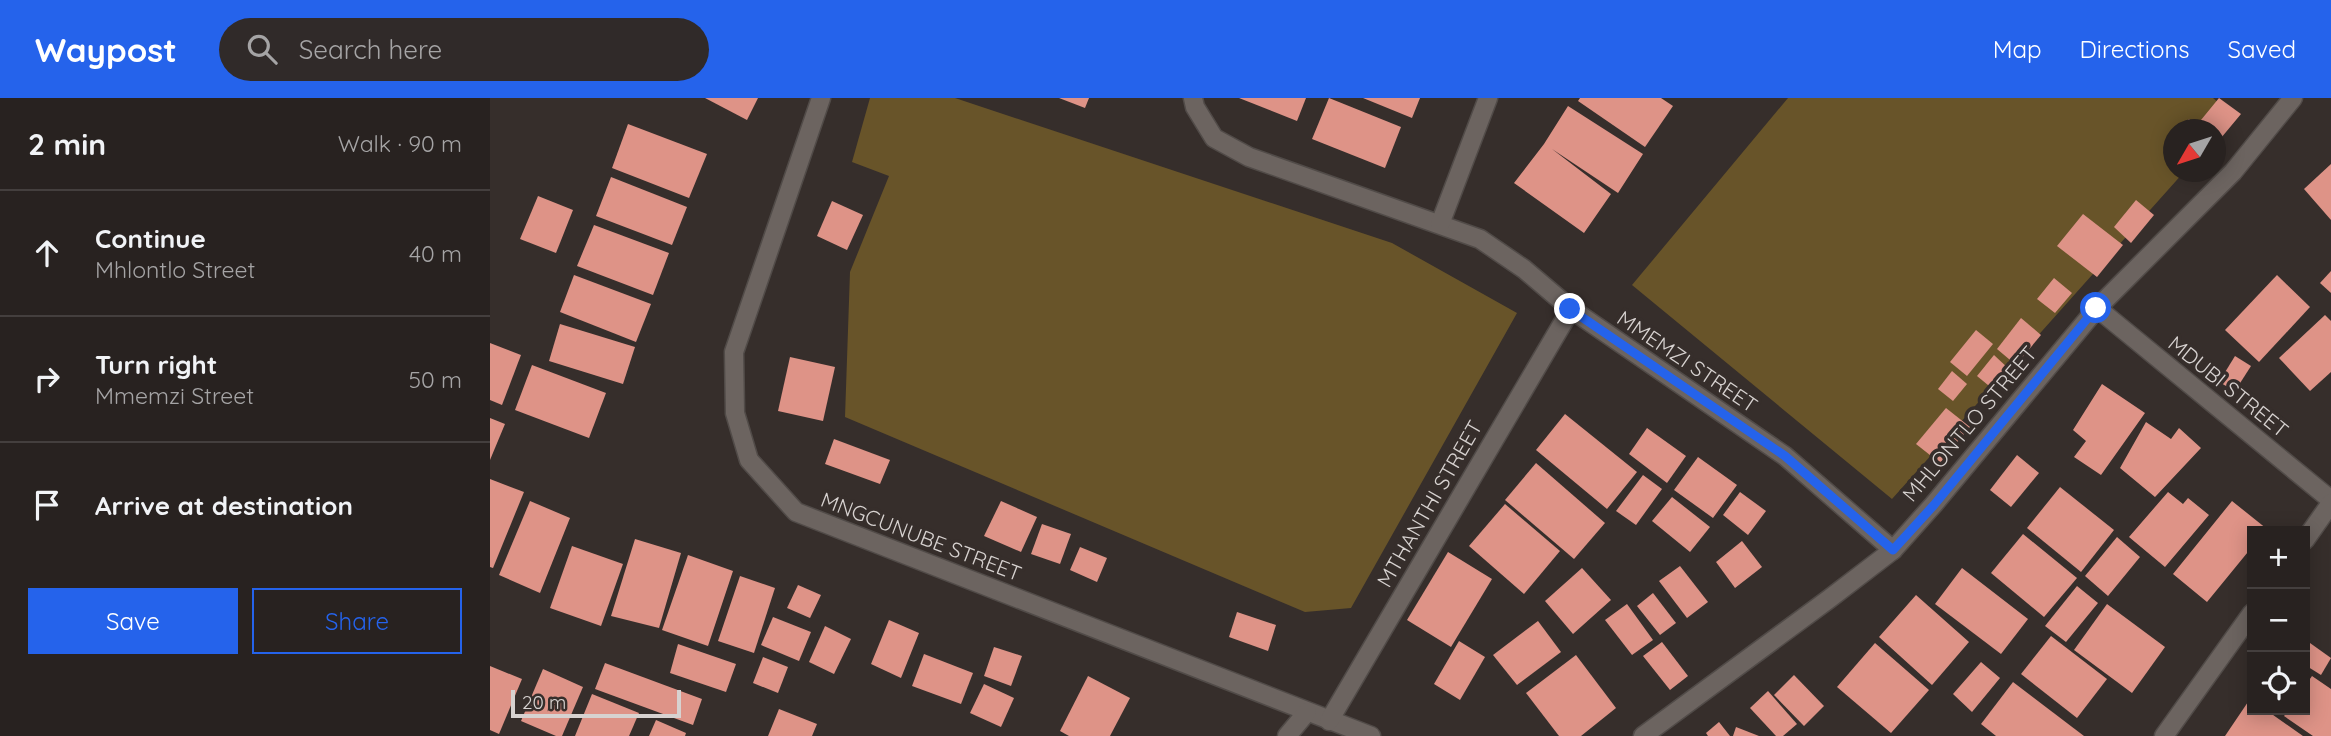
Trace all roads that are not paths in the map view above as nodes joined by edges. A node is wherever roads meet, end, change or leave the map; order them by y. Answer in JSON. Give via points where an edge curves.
{"nodes":[{"id":1,"x":821,"y":98,"type":"edge"},
{"id":2,"x":1193,"y":98,"type":"edge"},
{"id":3,"x":1488,"y":98,"type":"edge"},
{"id":4,"x":2293,"y":98,"type":"edge"},
{"id":5,"x":1440,"y":223,"type":"junction"},
{"id":6,"x":2096,"y":308,"type":"junction"},
{"id":7,"x":1570,"y":309,"type":"junction"},
{"id":8,"x":2331,"y":502,"type":"edge"},
{"id":9,"x":2310,"y":533,"type":"edge"},
{"id":10,"x":1893,"y":550,"type":"junction"},
{"id":11,"x":2247,"y":620,"type":"edge"},
{"id":12,"x":1307,"y":712,"type":"junction"},
{"id":13,"x":1329,"y":721,"type":"junction"},
{"id":14,"x":1287,"y":736,"type":"edge"},
{"id":15,"x":1371,"y":736,"type":"edge"},
{"id":16,"x":1643,"y":736,"type":"edge"},
{"id":17,"x":2164,"y":736,"type":"edge"}],
"edges":[{"from":1,"to":12,"type":"street","name":"MNGCUNUBE STREET","via":[[734,352],[735,413],[749,460],[796,512]]},
{"from":2,"to":5,"type":"street","name":"MMEMZI STREET","via":[[1214,138],[1249,157]]},
{"from":3,"to":5,"type":"street"},
{"from":4,"to":6,"type":"street","name":"MHLONTLO STREET","via":[[2233,172]]},
{"from":5,"to":7,"type":"street","name":"MMEMZI STREET","via":[[1480,239]]},
{"from":6,"to":8,"type":"street","name":"MDUBI STREET"},
{"from":6,"to":10,"type":"street","name":"MHLONTLO STREET"},
{"from":7,"to":10,"type":"street","name":"MMEMZI STREET","via":[[1785,456]]},
{"from":7,"to":13,"type":"street","name":"MTHANTHI STREET"},
{"from":8,"to":9,"type":"street"},
{"from":10,"to":16,"type":"street","name":"MHLONTLO STREET"},
{"from":11,"to":17,"type":"street"},
{"from":12,"to":13,"type":"street","name":"MNGCUNUBE STREET"},
{"from":12,"to":14,"type":"street"},
{"from":13,"to":15,"type":"street","name":"MNGCUNUBE STREET"}]}
